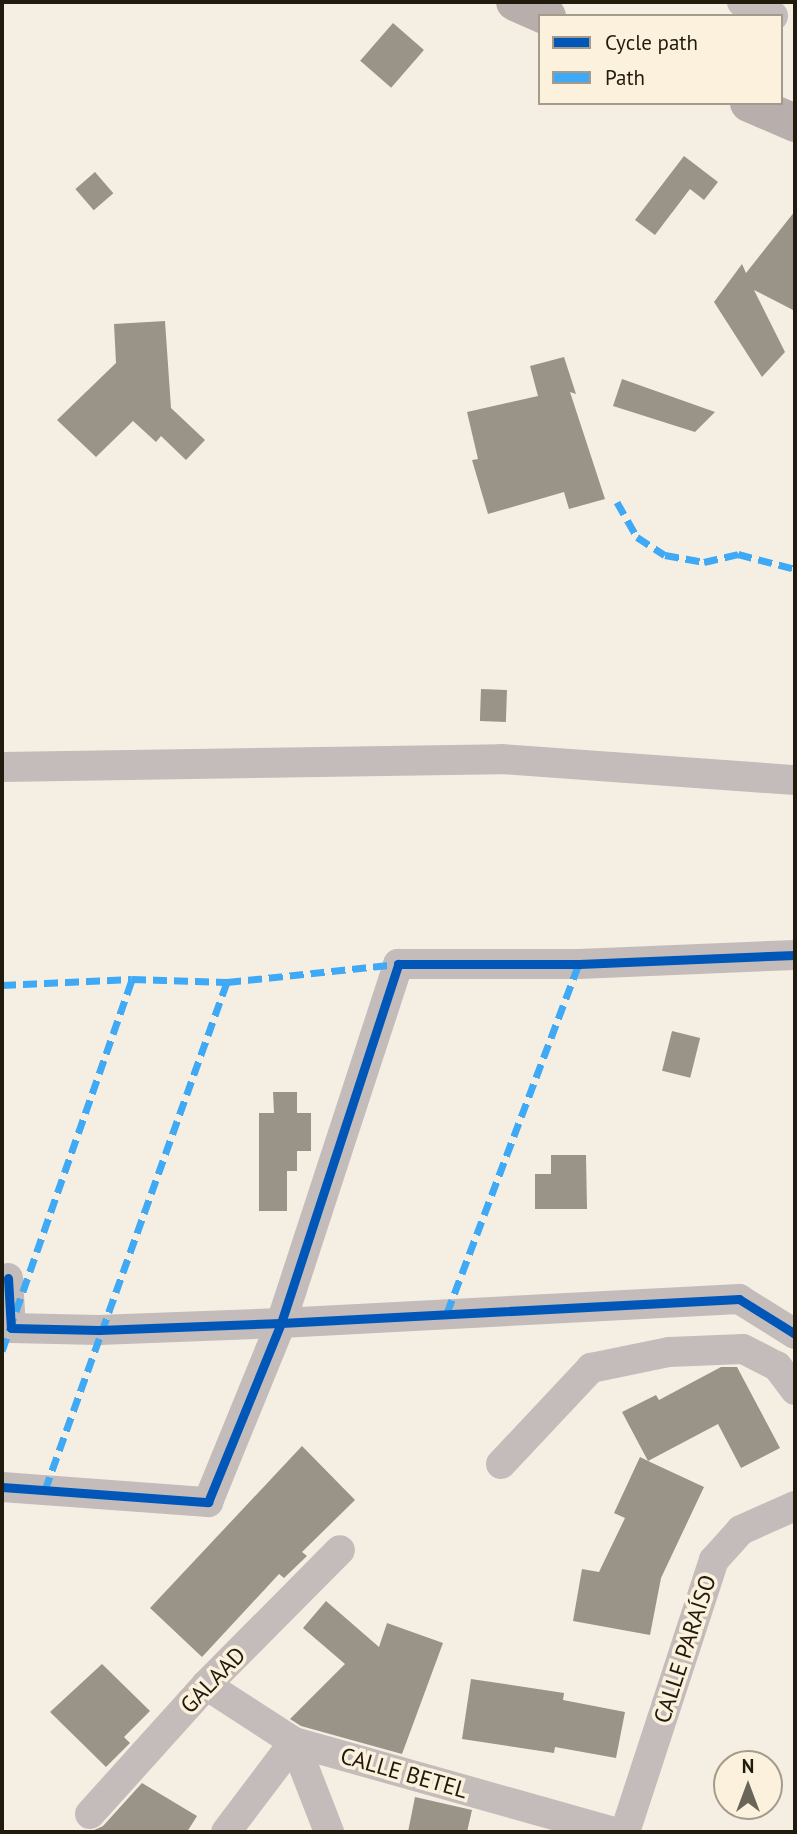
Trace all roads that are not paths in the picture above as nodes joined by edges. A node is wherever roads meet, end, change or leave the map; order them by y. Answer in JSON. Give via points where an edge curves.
{"nodes":[{"id":1,"x":515,"y":2,"type":"edge"},
{"id":2,"x":542,"y":14,"type":"edge"},
{"id":3,"x":753,"y":105,"type":"edge"},
{"id":4,"x":795,"y":124,"type":"edge"},
{"id":5,"x":2,"y":767,"type":"edge"},
{"id":6,"x":795,"y":780,"type":"edge"},
{"id":7,"x":795,"y":955,"type":"edge"},
{"id":8,"x":8,"y":1278,"type":"dead end"},
{"id":9,"x":281,"y":1323,"type":"junction"},
{"id":10,"x":795,"y":1334,"type":"edge"},
{"id":11,"x":795,"y":1390,"type":"edge"},
{"id":12,"x":500,"y":1464,"type":"dead end"},
{"id":13,"x":2,"y":1487,"type":"edge"},
{"id":14,"x":795,"y":1506,"type":"edge"},
{"id":15,"x":340,"y":1550,"type":"dead end"},
{"id":16,"x":206,"y":1685,"type":"junction"},
{"id":17,"x":294,"y":1742,"type":"junction"},
{"id":18,"x":90,"y":1814,"type":"dead end"},
{"id":19,"x":226,"y":1832,"type":"edge"},
{"id":20,"x":329,"y":1832,"type":"edge"},
{"id":21,"x":615,"y":1832,"type":"edge"},
{"id":22,"x":625,"y":1832,"type":"edge"}],
"edges":[{"from":1,"to":2,"type":"highway"},
{"from":3,"to":4,"type":"highway"},
{"from":5,"to":6,"type":"street","via":[[501,759]]},
{"from":7,"to":9,"type":"street","via":[[579,964],[398,964]]},
{"from":8,"to":9,"type":"street","via":[[11,1328],[99,1330]]},
{"from":9,"to":10,"type":"street","via":[[739,1299]]},
{"from":9,"to":13,"type":"street","via":[[208,1502]]},
{"from":11,"to":12,"type":"street","via":[[777,1366],[743,1349],[669,1352],[590,1368]]},
{"from":14,"to":22,"type":"street","name":"CALLE PARAÍSO","via":[[741,1530],[714,1560]]},
{"from":15,"to":16,"type":"street","name":"GALAAD"},
{"from":16,"to":17,"type":"street","name":"CALLE BETEL"},
{"from":16,"to":18,"type":"street","name":"GALAAD"},
{"from":17,"to":19,"type":"street"},
{"from":17,"to":20,"type":"street"},
{"from":17,"to":21,"type":"street","name":"CALLE BETEL"}]}
